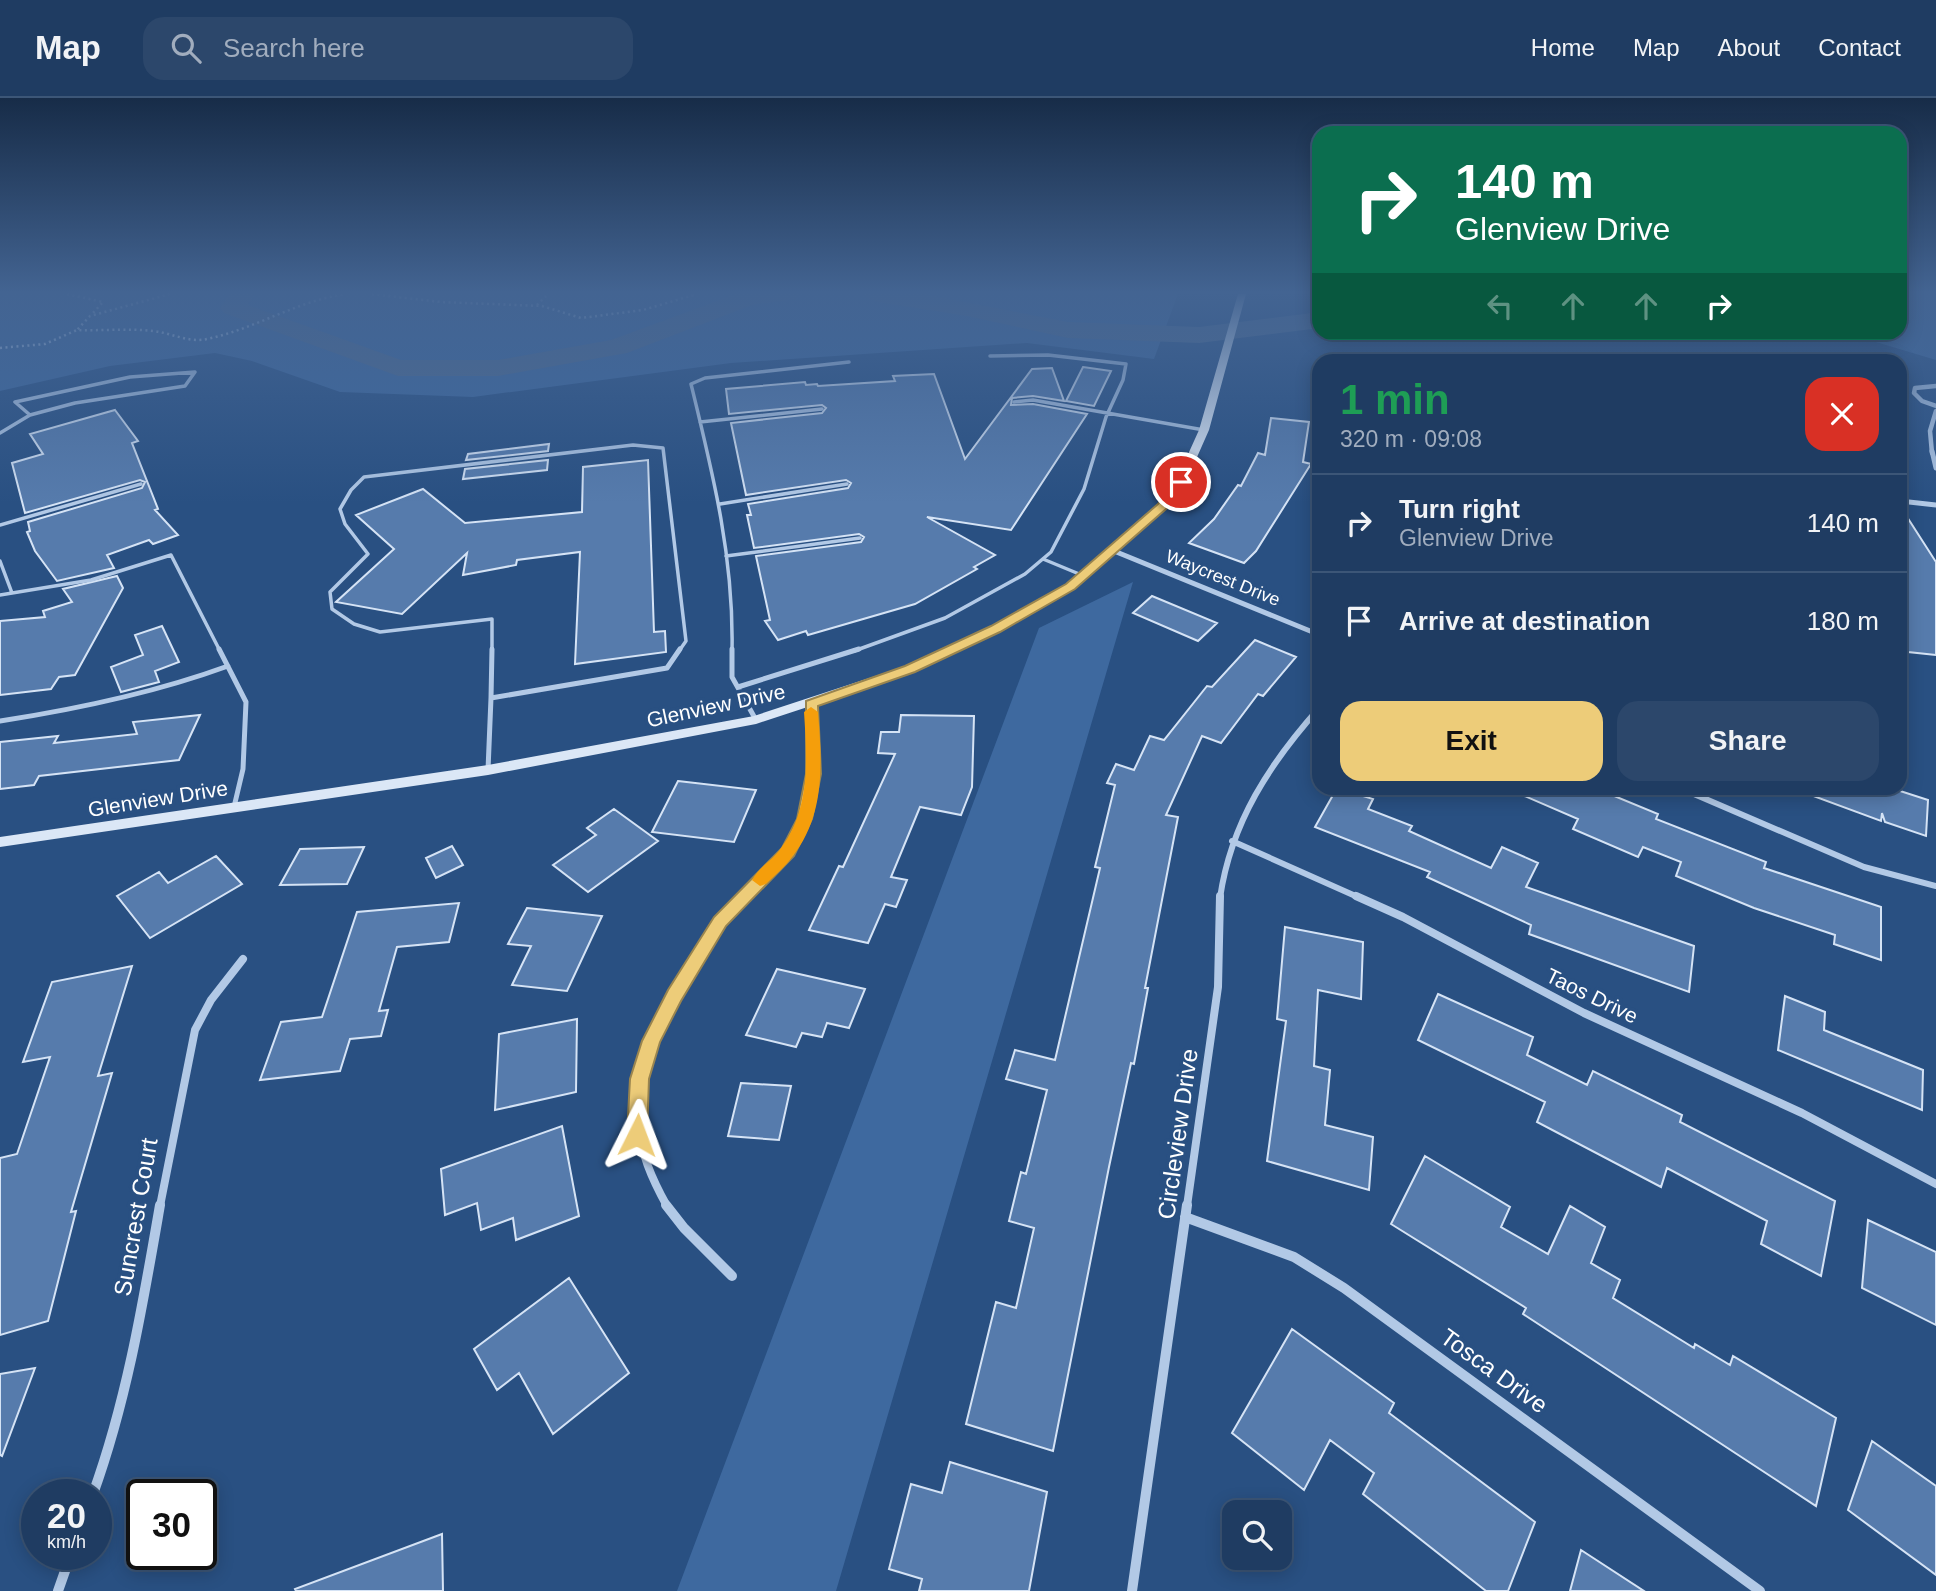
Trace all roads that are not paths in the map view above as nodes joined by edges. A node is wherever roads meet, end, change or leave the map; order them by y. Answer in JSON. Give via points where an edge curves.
{"nodes":[{"id":1,"x":834,"y":364,"type":"edge"},
{"id":2,"x":1123,"y":364,"type":"edge"},
{"id":3,"x":1223,"y":364,"type":"edge"},
{"id":4,"x":1936,"y":386,"type":"edge"},
{"id":5,"x":1014,"y":402,"type":"dead end"},
{"id":6,"x":822,"y":409,"type":"dead end"},
{"id":7,"x":1936,"y":409,"type":"edge"},
{"id":8,"x":30,"y":415,"type":"junction"},
{"id":9,"x":1107,"y":415,"type":"junction"},
{"id":10,"x":700,"y":422,"type":"junction"},
{"id":11,"x":1204,"y":430,"type":"junction"},
{"id":12,"x":0,"y":431,"type":"edge"},
{"id":13,"x":1936,"y":468,"type":"edge"},
{"id":14,"x":141,"y":484,"type":"dead end"},
{"id":15,"x":847,"y":484,"type":"dead end"},
{"id":16,"x":1907,"y":502,"type":"edge"},
{"id":17,"x":720,"y":504,"type":"junction"},
{"id":18,"x":1936,"y":505,"type":"edge"},
{"id":19,"x":0,"y":525,"type":"edge"},
{"id":20,"x":860,"y":538,"type":"dead end"},
{"id":21,"x":1114,"y":551,"type":"junction"},
{"id":22,"x":726,"y":556,"type":"junction"},
{"id":23,"x":1042,"y":559,"type":"junction"},
{"id":24,"x":0,"y":561,"type":"edge"},
{"id":25,"x":2,"y":574,"type":"edge"},
{"id":26,"x":1084,"y":576,"type":"junction"},
{"id":27,"x":12,"y":593,"type":"junction"},
{"id":28,"x":0,"y":595,"type":"edge"},
{"id":29,"x":1312,"y":632,"type":"edge"},
{"id":30,"x":228,"y":666,"type":"junction"},
{"id":31,"x":738,"y":687,"type":"junction"},
{"id":32,"x":491,"y":698,"type":"junction"},
{"id":33,"x":811,"y":704,"type":"junction"},
{"id":34,"x":1312,"y":716,"type":"edge"},
{"id":35,"x":756,"y":720,"type":"junction"},
{"id":36,"x":0,"y":721,"type":"edge"},
{"id":37,"x":488,"y":770,"type":"junction"},
{"id":38,"x":1696,"y":795,"type":"edge"},
{"id":39,"x":234,"y":807,"type":"junction"},
{"id":40,"x":1232,"y":841,"type":"junction"},
{"id":41,"x":0,"y":842,"type":"edge"},
{"id":42,"x":1936,"y":886,"type":"edge"},
{"id":43,"x":243,"y":959,"type":"dead end"},
{"id":44,"x":1936,"y":1184,"type":"edge"},
{"id":45,"x":1185,"y":1217,"type":"junction"},
{"id":46,"x":732,"y":1276,"type":"dead end"},
{"id":47,"x":98,"y":1479,"type":"edge"},
{"id":48,"x":65,"y":1570,"type":"edge"},
{"id":49,"x":58,"y":1591,"type":"edge"},
{"id":50,"x":1132,"y":1591,"type":"edge"},
{"id":51,"x":1760,"y":1591,"type":"edge"}],
"edges":[{"from":1,"to":10,"type":"lane","via":[[705,378],[691,384]]},
{"from":2,"to":9,"type":"lane","via":[[1123,380]]},
{"from":3,"to":11,"type":"main road","name":"Glenview Drive"},
{"from":4,"to":7,"type":"street","via":[[1922,386],[1914,393]]},
{"from":5,"to":9,"type":"lane","via":[[1033,400]]},
{"from":6,"to":10,"type":"lane"},
{"from":7,"to":13,"type":"street","via":[[1930,419]]},
{"from":8,"to":8,"type":"lane","via":[[75,403],[185,386],[195,372],[130,377],[15,402]]},
{"from":8,"to":12,"type":"lane"},
{"from":9,"to":11,"type":"lane"},
{"from":9,"to":23,"type":"lane","via":[[1084,489],[1051,552]]},
{"from":10,"to":17,"type":"lane"},
{"from":11,"to":21,"type":"main road","name":"Glenview Drive","via":[[1181,482]]},
{"from":14,"to":19,"type":"lane"},
{"from":15,"to":17,"type":"lane"},
{"from":16,"to":18,"type":"street"},
{"from":17,"to":22,"type":"lane"},
{"from":20,"to":22,"type":"lane"},
{"from":21,"to":26,"type":"main road","name":"Glenview Drive"},
{"from":21,"to":29,"type":"street","name":"Waycrest Drive"},
{"from":22,"to":31,"type":"lane","via":[[733,612],[732,677]]},
{"from":23,"to":26,"type":"lane"},
{"from":23,"to":31,"type":"lane","via":[[1025,574],[945,618]]},
{"from":24,"to":25,"type":"lane"},
{"from":25,"to":27,"type":"lane"},
{"from":26,"to":33,"type":"main road","name":"Glenview Drive","via":[[996,629],[910,669]]},
{"from":27,"to":28,"type":"lane"},
{"from":27,"to":30,"type":"lane","via":[[91,580],[172,555]]},
{"from":30,"to":36,"type":"lane","via":[[178,685],[68,711]]},
{"from":30,"to":39,"type":"lane","via":[[246,702],[243,769]]},
{"from":31,"to":35,"type":"lane"},
{"from":32,"to":32,"type":"lane","via":[[667,668],[686,641],[663,448],[634,445],[364,477],[347,492],[339,515],[368,554],[330,592],[332,609],[354,624],[380,632],[492,619]]},
{"from":32,"to":37,"type":"lane"},
{"from":33,"to":35,"type":"main road","name":"Glenview Drive"},
{"from":33,"to":46,"type":"street","via":[[813,788],[804,819],[788,852],[720,922],[674,995],[651,1041],[639,1079],[637,1135],[656,1186],[671,1213]]},
{"from":34,"to":40,"type":"street","name":"Circleview Drive","via":[[1257,787]]},
{"from":35,"to":37,"type":"main road","name":"Glenview Drive"},
{"from":37,"to":39,"type":"main road","name":"Glenview Drive"},
{"from":38,"to":42,"type":"street","via":[[1864,867]]},
{"from":39,"to":41,"type":"main road","name":"Glenview Drive"},
{"from":40,"to":44,"type":"street","name":"Taos Drive","via":[[1403,916],[1584,1013],[1802,1114]]},
{"from":40,"to":45,"type":"street","name":"Circleview Drive","via":[[1220,896],[1218,987]]},
{"from":43,"to":47,"type":"street","name":"Suncrest Court","via":[[211,1000],[195,1030],[137,1335],[113,1438]]},
{"from":45,"to":50,"type":"street","name":"Circleview Drive"},
{"from":45,"to":51,"type":"street","name":"Tosca Drive","via":[[1294,1257],[1344,1288]]},
{"from":48,"to":49,"type":"street"}]}
